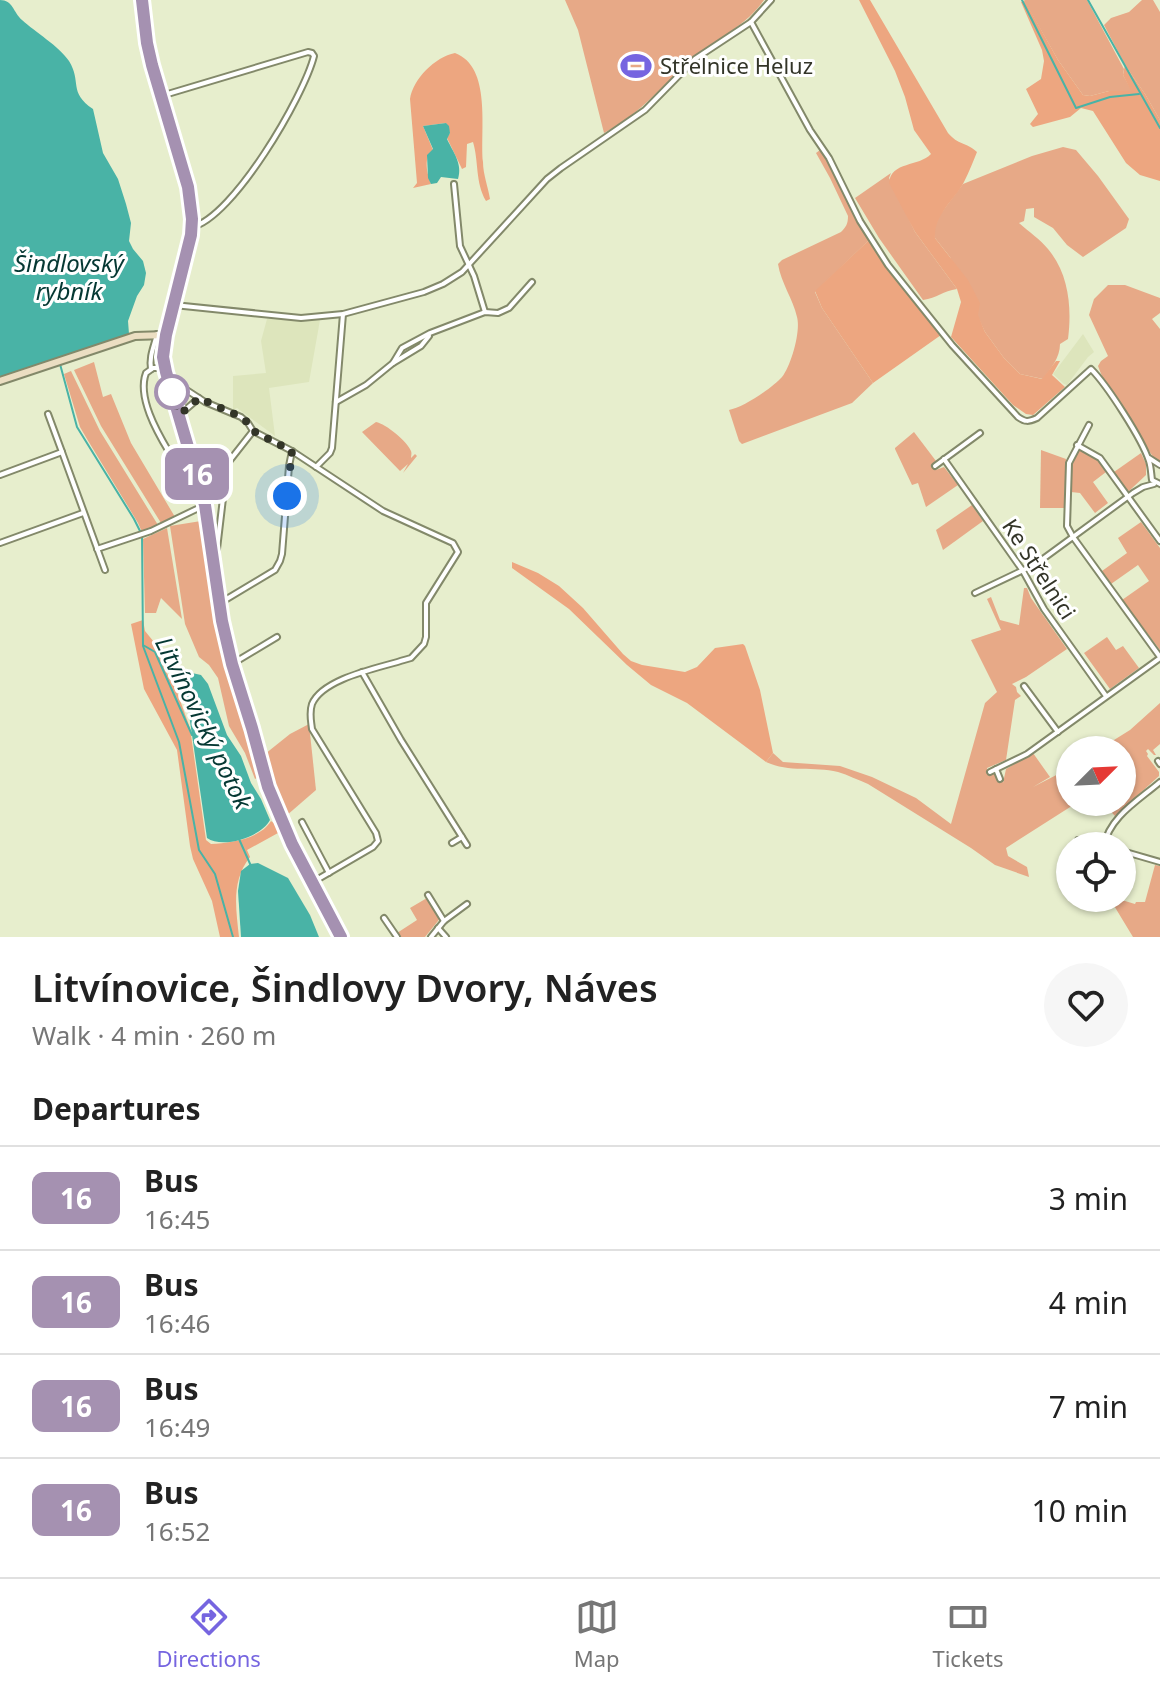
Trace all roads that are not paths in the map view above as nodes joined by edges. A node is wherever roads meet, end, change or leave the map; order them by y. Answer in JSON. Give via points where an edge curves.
{"nodes":[{"id":1,"x":142,"y":0,"type":"edge"},
{"id":2,"x":771,"y":0,"type":"edge"},
{"id":3,"x":751,"y":22,"type":"junction"},
{"id":4,"x":161,"y":96,"type":"junction"},
{"id":5,"x":454,"y":184,"type":"dead end"},
{"id":6,"x":192,"y":227,"type":"junction"},
{"id":7,"x":469,"y":265,"type":"junction"},
{"id":8,"x":532,"y":282,"type":"dead end"},
{"id":9,"x":174,"y":305,"type":"junction"},
{"id":10,"x":485,"y":312,"type":"junction"},
{"id":11,"x":343,"y":314,"type":"junction"},
{"id":12,"x":157,"y":334,"type":"junction"},
{"id":13,"x":166,"y":335,"type":"junction"},
{"id":14,"x":165,"y":368,"type":"junction"},
{"id":15,"x":151,"y":369,"type":"junction"},
{"id":16,"x":0,"y":381,"type":"edge"},
{"id":17,"x":182,"y":387,"type":"dead end"},
{"id":18,"x":199,"y":398,"type":"junction"},
{"id":19,"x":336,"y":402,"type":"junction"},
{"id":20,"x":178,"y":413,"type":"junction"},
{"id":21,"x":48,"y":414,"type":"dead end"},
{"id":22,"x":1089,"y":425,"type":"dead end"},
{"id":23,"x":253,"y":431,"type":"junction"},
{"id":24,"x":980,"y":433,"type":"dead end"},
{"id":25,"x":1077,"y":445,"type":"junction"},
{"id":26,"x":189,"y":448,"type":"junction"},
{"id":27,"x":292,"y":451,"type":"junction"},
{"id":28,"x":62,"y":452,"type":"junction"},
{"id":29,"x":1148,"y":456,"type":"junction"},
{"id":30,"x":944,"y":459,"type":"junction"},
{"id":31,"x":935,"y":466,"type":"dead end"},
{"id":32,"x":1160,"y":466,"type":"edge"},
{"id":33,"x":316,"y":467,"type":"junction"},
{"id":34,"x":224,"y":469,"type":"junction"},
{"id":35,"x":1151,"y":473,"type":"junction"},
{"id":36,"x":0,"y":475,"type":"edge"},
{"id":37,"x":1159,"y":484,"type":"edge"},
{"id":38,"x":1143,"y":487,"type":"junction"},
{"id":39,"x":202,"y":492,"type":"junction"},
{"id":40,"x":1128,"y":497,"type":"junction"},
{"id":41,"x":205,"y":505,"type":"junction"},
{"id":42,"x":83,"y":513,"type":"junction"},
{"id":43,"x":1073,"y":537,"type":"junction"},
{"id":44,"x":1160,"y":541,"type":"edge"},
{"id":45,"x":0,"y":543,"type":"edge"},
{"id":46,"x":97,"y":549,"type":"junction"},
{"id":47,"x":212,"y":557,"type":"junction"},
{"id":48,"x":105,"y":570,"type":"dead end"},
{"id":49,"x":1023,"y":571,"type":"junction"},
{"id":50,"x":975,"y":593,"type":"dead end"},
{"id":51,"x":219,"y":603,"type":"junction"},
{"id":52,"x":277,"y":637,"type":"dead end"},
{"id":53,"x":1160,"y":657,"type":"edge"},
{"id":54,"x":232,"y":664,"type":"junction"},
{"id":55,"x":362,"y":672,"type":"junction"},
{"id":56,"x":1024,"y":686,"type":"dead end"},
{"id":57,"x":1106,"y":696,"type":"junction"},
{"id":58,"x":1058,"y":732,"type":"junction"},
{"id":59,"x":996,"y":769,"type":"junction"},
{"id":60,"x":990,"y":772,"type":"dead end"},
{"id":61,"x":1000,"y":779,"type":"dead end"},
{"id":62,"x":1160,"y":782,"type":"edge"},
{"id":63,"x":302,"y":822,"type":"dead end"},
{"id":64,"x":1107,"y":832,"type":"edge"},
{"id":65,"x":462,"y":837,"type":"junction"},
{"id":66,"x":452,"y":843,"type":"dead end"},
{"id":67,"x":467,"y":845,"type":"dead end"},
{"id":68,"x":1136,"y":855,"type":"edge"},
{"id":69,"x":1160,"y":862,"type":"edge"},
{"id":70,"x":329,"y":873,"type":"junction"},
{"id":71,"x":312,"y":883,"type":"junction"},
{"id":72,"x":428,"y":895,"type":"dead end"},
{"id":73,"x":467,"y":904,"type":"dead end"},
{"id":74,"x":384,"y":918,"type":"dead end"},
{"id":75,"x":444,"y":921,"type":"junction"},
{"id":76,"x":438,"y":928,"type":"junction"},
{"id":77,"x":341,"y":937,"type":"edge"},
{"id":78,"x":397,"y":937,"type":"edge"},
{"id":79,"x":431,"y":937,"type":"edge"},
{"id":80,"x":446,"y":937,"type":"edge"}],
"edges":[{"from":1,"to":4,"type":"street"},
{"from":2,"to":3,"type":"street"},
{"from":3,"to":7,"type":"street","via":[[695,59],[645,110],[547,179]]},
{"from":3,"to":29,"type":"street","via":[[860,221],[952,345],[1018,417],[1029,422],[1091,369]]},
{"from":4,"to":6,"type":"street","via":[[188,187]]},
{"from":4,"to":6,"type":"street","via":[[308,52],[314,56],[276,135],[247,178],[216,214]]},
{"from":5,"to":7,"type":"street","via":[[460,246]]},
{"from":6,"to":9,"type":"street"},
{"from":7,"to":10,"type":"street"},
{"from":7,"to":11,"type":"street","via":[[434,288]]},
{"from":8,"to":10,"type":"street","via":[[509,308]]},
{"from":9,"to":11,"type":"street","via":[[301,318]]},
{"from":9,"to":13,"type":"street"},
{"from":10,"to":19,"type":"street","via":[[430,333],[421,346]]},
{"from":11,"to":19,"type":"street"},
{"from":12,"to":13,"type":"street"},
{"from":12,"to":15,"type":"street"},
{"from":12,"to":16,"type":"street","via":[[135,336]]},
{"from":13,"to":14,"type":"street"},
{"from":14,"to":15,"type":"street"},
{"from":14,"to":20,"type":"street"},
{"from":15,"to":26,"type":"street","via":[[144,377],[145,401],[167,449],[172,453]]},
{"from":17,"to":18,"type":"street"},
{"from":18,"to":20,"type":"street"},
{"from":18,"to":23,"type":"street","via":[[241,417]]},
{"from":19,"to":33,"type":"street","via":[[332,448]]},
{"from":20,"to":26,"type":"street"},
{"from":21,"to":28,"type":"street"},
{"from":22,"to":25,"type":"street"},
{"from":23,"to":27,"type":"street"},
{"from":23,"to":34,"type":"street"},
{"from":24,"to":30,"type":"street"},
{"from":25,"to":40,"type":"street","via":[[1100,458]]},
{"from":25,"to":43,"type":"street","via":[[1069,463],[1067,526]]},
{"from":26,"to":39,"type":"street"},
{"from":27,"to":33,"type":"street"},
{"from":27,"to":51,"type":"street","via":[[278,566]]},
{"from":28,"to":36,"type":"street"},
{"from":28,"to":42,"type":"street"},
{"from":29,"to":32,"type":"street"},
{"from":29,"to":35,"type":"street"},
{"from":30,"to":31,"type":"street"},
{"from":30,"to":49,"type":"street","name":"Ke Střelnici"},
{"from":32,"to":35,"type":"street"},
{"from":33,"to":55,"type":"street","via":[[383,511],[453,543],[458,552],[426,603],[424,644],[411,658]]},
{"from":34,"to":39,"type":"street"},
{"from":34,"to":47,"type":"street"},
{"from":35,"to":37,"type":"street"},
{"from":35,"to":38,"type":"street"},
{"from":37,"to":38,"type":"street"},
{"from":38,"to":40,"type":"street"},
{"from":39,"to":41,"type":"street"},
{"from":40,"to":43,"type":"street"},
{"from":40,"to":44,"type":"street"},
{"from":41,"to":46,"type":"street"},
{"from":41,"to":47,"type":"street"},
{"from":42,"to":45,"type":"street"},
{"from":42,"to":46,"type":"street"},
{"from":43,"to":49,"type":"street"},
{"from":43,"to":53,"type":"street"},
{"from":46,"to":48,"type":"street"},
{"from":47,"to":51,"type":"street"},
{"from":49,"to":50,"type":"street"},
{"from":49,"to":57,"type":"street","name":"Ke Střelnici"},
{"from":51,"to":54,"type":"street"},
{"from":52,"to":54,"type":"street"},
{"from":53,"to":57,"type":"street"},
{"from":54,"to":71,"type":"street","via":[[268,787]]},
{"from":55,"to":65,"type":"street"},
{"from":55,"to":70,"type":"street","via":[[338,682],[311,706],[312,729],[378,841]]},
{"from":56,"to":58,"type":"street"},
{"from":57,"to":58,"type":"street"},
{"from":58,"to":59,"type":"street"},
{"from":59,"to":60,"type":"street"},
{"from":59,"to":61,"type":"street"},
{"from":62,"to":64,"type":"street"},
{"from":63,"to":70,"type":"street"},
{"from":65,"to":66,"type":"street"},
{"from":65,"to":67,"type":"street"},
{"from":68,"to":69,"type":"street"},
{"from":70,"to":71,"type":"street"},
{"from":71,"to":77,"type":"street"},
{"from":72,"to":75,"type":"street"},
{"from":73,"to":75,"type":"street"},
{"from":74,"to":78,"type":"street"},
{"from":75,"to":76,"type":"street"},
{"from":76,"to":79,"type":"street"},
{"from":76,"to":80,"type":"street"}]}
